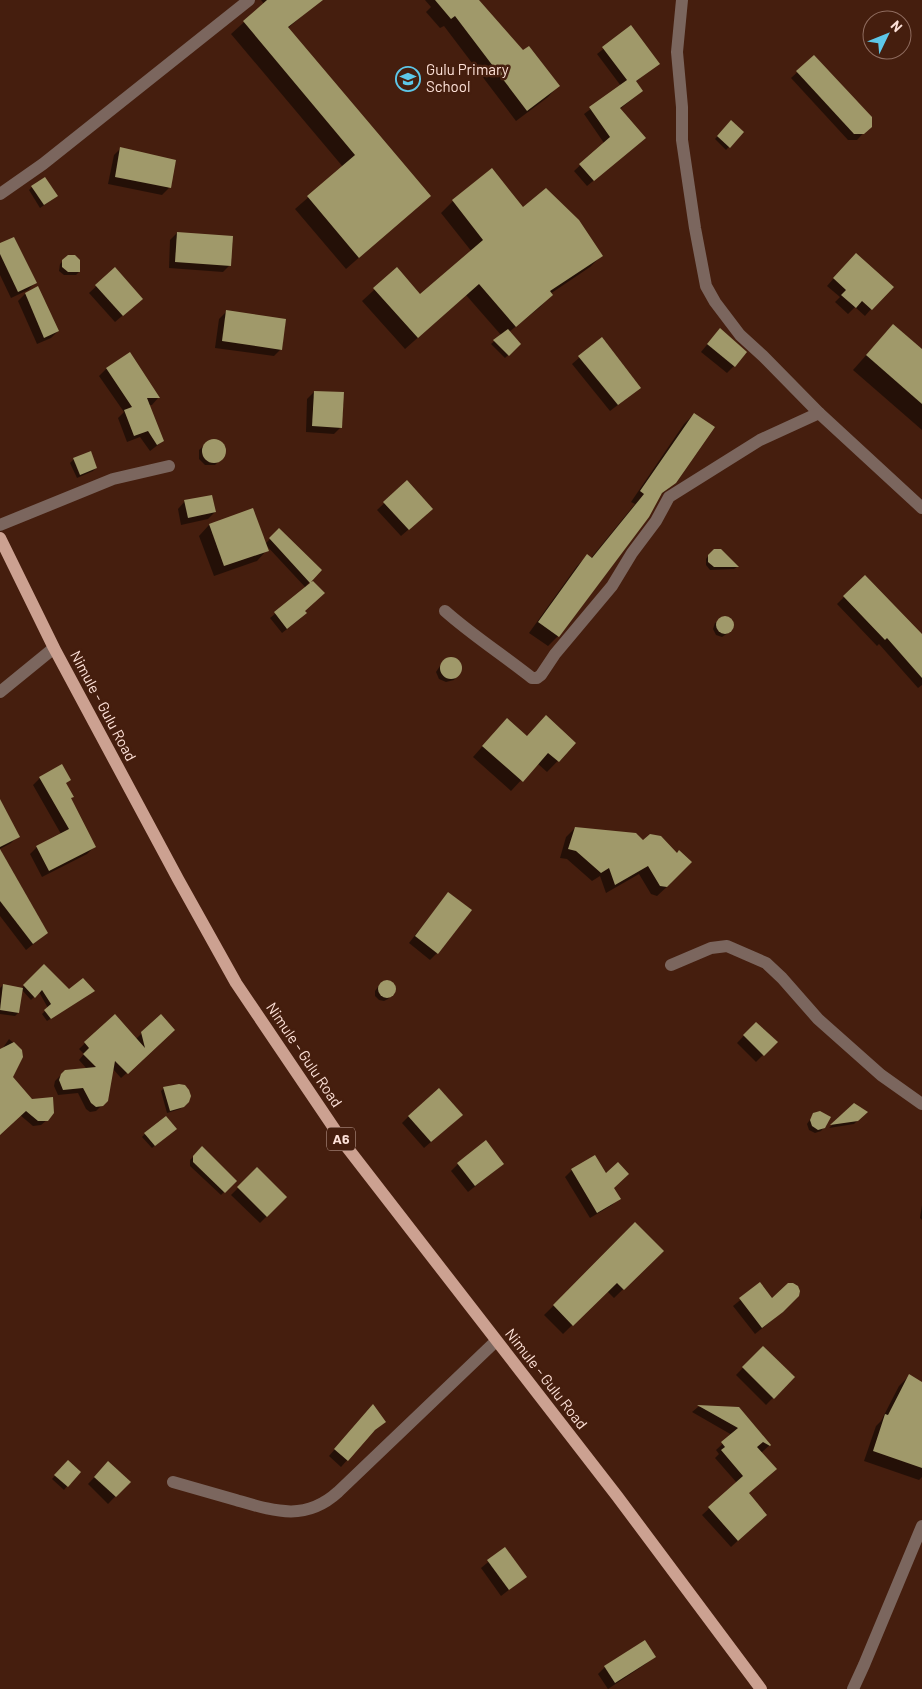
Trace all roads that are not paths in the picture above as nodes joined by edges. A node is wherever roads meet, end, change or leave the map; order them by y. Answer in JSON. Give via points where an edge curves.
{"nodes":[{"id":1,"x":249,"y":0,"type":"edge"},
{"id":2,"x":682,"y":0,"type":"edge"},
{"id":3,"x":0,"y":194,"type":"edge"},
{"id":4,"x":819,"y":413,"type":"junction"},
{"id":5,"x":170,"y":466,"type":"dead end"},
{"id":6,"x":922,"y":508,"type":"edge"},
{"id":7,"x":0,"y":525,"type":"edge"},
{"id":8,"x":0,"y":538,"type":"edge"},
{"id":9,"x":445,"y":612,"type":"dead end"},
{"id":10,"x":54,"y":648,"type":"junction"},
{"id":11,"x":0,"y":692,"type":"edge"},
{"id":12,"x":671,"y":965,"type":"dead end"},
{"id":13,"x":922,"y":1104,"type":"edge"},
{"id":14,"x":496,"y":1340,"type":"junction"},
{"id":15,"x":173,"y":1482,"type":"dead end"},
{"id":16,"x":922,"y":1526,"type":"edge"},
{"id":17,"x":761,"y":1689,"type":"edge"},
{"id":18,"x":852,"y":1689,"type":"edge"}],
"edges":[{"from":1,"to":3,"type":"street","via":[[43,164]]},
{"from":2,"to":4,"type":"street","via":[[677,52],[682,140],[706,286],[714,302],[740,334]]},
{"from":4,"to":6,"type":"street"},
{"from":4,"to":9,"type":"street","via":[[760,440],[669,497],[612,586],[537,678],[532,678],[465,630]]},
{"from":5,"to":7,"type":"street","via":[[113,479]]},
{"from":8,"to":10,"type":"main road","name":"Nimule - Gulu Road","number":"A6"},
{"from":10,"to":11,"type":"street"},
{"from":10,"to":14,"type":"main road","name":"Nimule - Gulu Road","number":"A6","via":[[236,983],[346,1146]]},
{"from":12,"to":13,"type":"street","via":[[711,948],[727,946],[766,963],[818,1019],[881,1074]]},
{"from":14,"to":15,"type":"street","via":[[338,1492],[317,1507],[290,1512],[272,1510]]},
{"from":14,"to":17,"type":"main road","name":"Nimule - Gulu Road","number":"A6"},
{"from":16,"to":18,"type":"street"}]}
